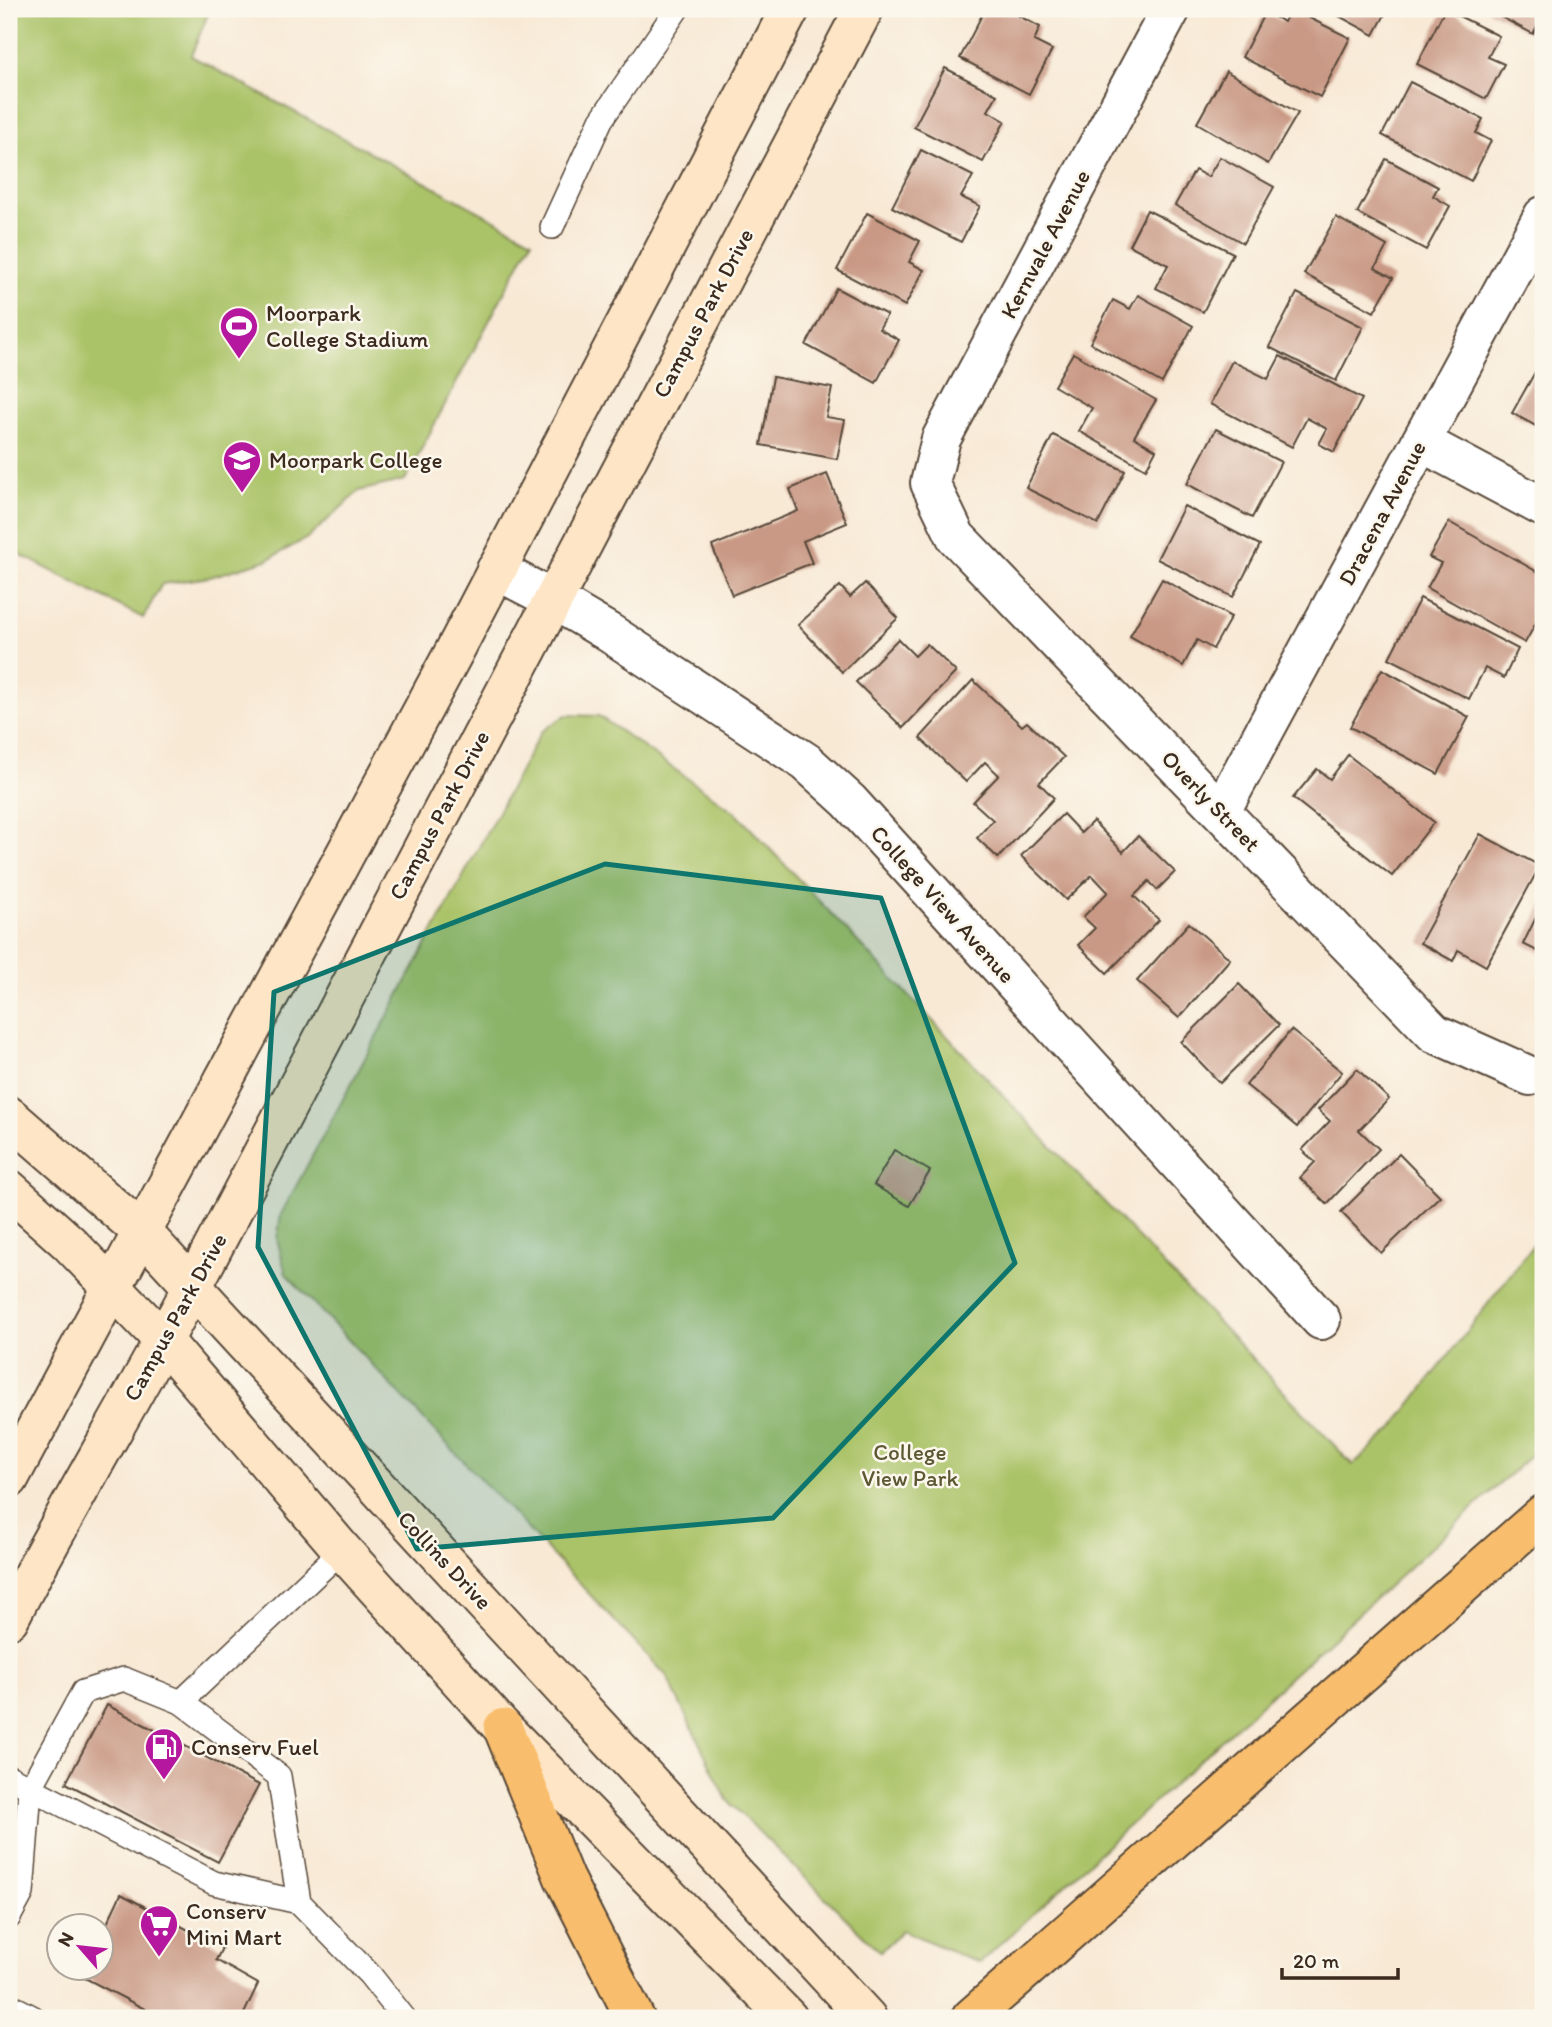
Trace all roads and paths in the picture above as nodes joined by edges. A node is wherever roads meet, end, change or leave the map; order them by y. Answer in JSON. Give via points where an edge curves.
{"nodes":[{"id":1,"x":677,"y":9,"type":"edge"},
{"id":2,"x":790,"y":9,"type":"edge"},
{"id":3,"x":864,"y":9,"type":"edge"},
{"id":4,"x":1171,"y":9,"type":"edge"},
{"id":5,"x":1543,"y":216,"type":"edge"},
{"id":6,"x":552,"y":227,"type":"dead end"},
{"id":7,"x":1421,"y":442,"type":"junction"},
{"id":8,"x":930,"y":483,"type":"joint"},
{"id":9,"x":1543,"y":507,"type":"edge"},
{"id":10,"x":496,"y":570,"type":"junction"},
{"id":11,"x":552,"y":599,"type":"junction"},
{"id":12,"x":1221,"y":811,"type":"junction"},
{"id":13,"x":1530,"y":1076,"type":"dead end"},
{"id":14,"x":9,"y":1116,"type":"edge"},
{"id":15,"x":9,"y":1189,"type":"edge"},
{"id":16,"x":142,"y":1232,"type":"junction"},
{"id":17,"x":112,"y":1286,"type":"junction"},
{"id":18,"x":192,"y":1287,"type":"junction"},
{"id":19,"x":1321,"y":1320,"type":"dead end"},
{"id":20,"x":163,"y":1340,"type":"junction"},
{"id":21,"x":9,"y":1479,"type":"edge"},
{"id":22,"x":1543,"y":1514,"type":"edge"},
{"id":23,"x":342,"y":1550,"type":"junction"},
{"id":24,"x":9,"y":1619,"type":"edge"},
{"id":25,"x":181,"y":1702,"type":"junction"},
{"id":26,"x":503,"y":1728,"type":"junction"},
{"id":27,"x":9,"y":1777,"type":"edge"},
{"id":28,"x":30,"y":1789,"type":"junction"},
{"id":29,"x":299,"y":1902,"type":"junction"},
{"id":30,"x":9,"y":1917,"type":"edge"},
{"id":31,"x":9,"y":2005,"type":"edge"},
{"id":32,"x":34,"y":2018,"type":"edge"},
{"id":33,"x":404,"y":2018,"type":"edge"},
{"id":34,"x":635,"y":2018,"type":"edge"},
{"id":35,"x":788,"y":2018,"type":"edge"},
{"id":36,"x":867,"y":2018,"type":"edge"},
{"id":37,"x":971,"y":2018,"type":"edge"}],
"edges":[{"from":1,"to":6,"type":"lane","via":[[601,120]]},
{"from":2,"to":10,"type":"street"},
{"from":3,"to":11,"type":"street","name":"Campus Park Drive"},
{"from":4,"to":8,"type":"street","name":"Kernvale Avenue","via":[[941,439]]},
{"from":5,"to":7,"type":"street","name":"Dracena Avenue"},
{"from":7,"to":9,"type":"street"},
{"from":7,"to":12,"type":"street","name":"Dracena Avenue"},
{"from":8,"to":12,"type":"street","name":"Overly Street","via":[[956,537]]},
{"from":10,"to":11,"type":"street","name":"College View Avenue"},
{"from":10,"to":16,"type":"street"},
{"from":11,"to":18,"type":"street","name":"Campus Park Drive"},
{"from":11,"to":19,"type":"street","name":"College View Avenue","via":[[806,762],[849,801]]},
{"from":12,"to":13,"type":"street","name":"Overly Street","via":[[1434,1033]]},
{"from":14,"to":16,"type":"street","name":"Collins Drive"},
{"from":15,"to":17,"type":"street"},
{"from":16,"to":17,"type":"street"},
{"from":16,"to":18,"type":"street","name":"Collins Drive"},
{"from":17,"to":20,"type":"street"},
{"from":17,"to":21,"type":"street"},
{"from":18,"to":20,"type":"street","name":"Campus Park Drive"},
{"from":18,"to":36,"type":"street","name":"Collins Drive"},
{"from":20,"to":23,"type":"street"},
{"from":20,"to":24,"type":"street","name":"Campus Park Drive"},
{"from":22,"to":37,"type":"highway"},
{"from":23,"to":25,"type":"lane"},
{"from":23,"to":26,"type":"street"},
{"from":25,"to":28,"type":"lane","via":[[124,1679],[83,1692]]},
{"from":25,"to":29,"type":"lane","via":[[279,1776]]},
{"from":26,"to":34,"type":"highway","via":[[564,1878]]},
{"from":26,"to":35,"type":"street"},
{"from":27,"to":28,"type":"lane"},
{"from":28,"to":29,"type":"lane","via":[[214,1883]]},
{"from":28,"to":30,"type":"lane","via":[[22,1893]]},
{"from":29,"to":33,"type":"lane","via":[[370,1975]]},
{"from":31,"to":32,"type":"lane"}]}
